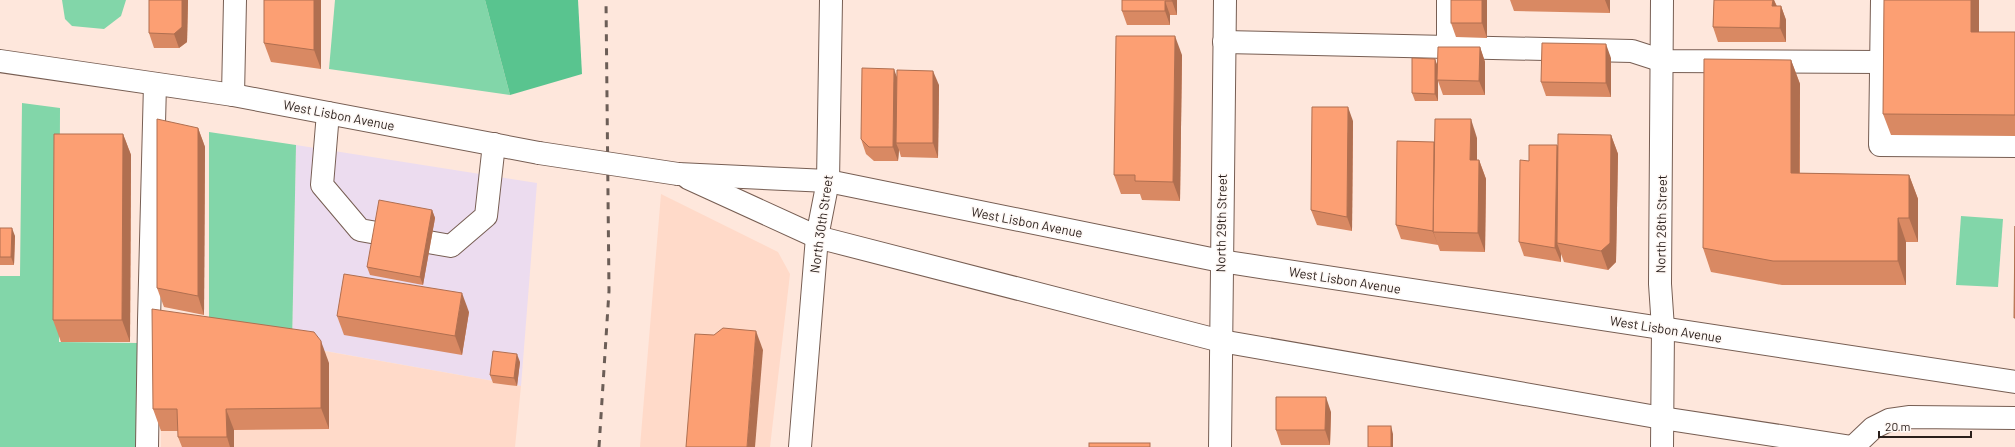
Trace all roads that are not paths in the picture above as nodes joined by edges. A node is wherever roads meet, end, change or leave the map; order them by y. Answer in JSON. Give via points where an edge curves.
{"nodes":[{"id":1,"x":235,"y":0,"type":"edge"},
{"id":2,"x":831,"y":0,"type":"edge"},
{"id":3,"x":1225,"y":0,"type":"edge"},
{"id":4,"x":1448,"y":0,"type":"edge"},
{"id":5,"x":1662,"y":0,"type":"edge"},
{"id":6,"x":1882,"y":0,"type":"edge"},
{"id":7,"x":1224,"y":42,"type":"junction"},
{"id":8,"x":1448,"y":48,"type":"junction"},
{"id":9,"x":0,"y":61,"type":"edge"},
{"id":10,"x":1663,"y":61,"type":"junction"},
{"id":11,"x":1881,"y":62,"type":"junction"},
{"id":12,"x":155,"y":84,"type":"junction"},
{"id":13,"x":233,"y":95,"type":"junction"},
{"id":14,"x":328,"y":113,"type":"junction"},
{"id":15,"x":494,"y":144,"type":"junction"},
{"id":16,"x":2015,"y":146,"type":"edge"},
{"id":17,"x":678,"y":174,"type":"junction"},
{"id":18,"x":828,"y":181,"type":"junction"},
{"id":19,"x":817,"y":237,"type":"junction"},
{"id":20,"x":1221,"y":261,"type":"junction"},
{"id":21,"x":1663,"y":328,"type":"junction"},
{"id":22,"x":1221,"y":341,"type":"junction"},
{"id":23,"x":2015,"y":382,"type":"edge"},
{"id":24,"x":1662,"y":418,"type":"junction"},
{"id":25,"x":2015,"y":418,"type":"edge"},
{"id":26,"x":1828,"y":445,"type":"edge"},
{"id":27,"x":147,"y":447,"type":"edge"},
{"id":28,"x":800,"y":447,"type":"edge"},
{"id":29,"x":1220,"y":447,"type":"edge"},
{"id":30,"x":1662,"y":447,"type":"edge"},
{"id":31,"x":1852,"y":447,"type":"edge"}],
"edges":[{"from":1,"to":13,"type":"main road"},
{"from":2,"to":18,"type":"main road","name":"North 30th Street"},
{"from":3,"to":7,"type":"main road","name":"North 29th Street"},
{"from":4,"to":8,"type":"main road"},
{"from":5,"to":10,"type":"main road","name":"North 28th Street"},
{"from":6,"to":11,"type":"main road"},
{"from":7,"to":8,"type":"main road"},
{"from":7,"to":20,"type":"main road","name":"North 29th Street"},
{"from":8,"to":10,"type":"main road","via":[[1632,51]]},
{"from":9,"to":12,"type":"main road","name":"West Lisbon Avenue"},
{"from":10,"to":11,"type":"main road"},
{"from":10,"to":21,"type":"main road","name":"North 28th Street","via":[[1660,284]]},
{"from":11,"to":16,"type":"main road","via":[[1880,145]]},
{"from":12,"to":13,"type":"main road","name":"West Lisbon Avenue"},
{"from":12,"to":27,"type":"main road"},
{"from":13,"to":14,"type":"main road","name":"West Lisbon Avenue"},
{"from":14,"to":15,"type":"main road","name":"West Lisbon Avenue"},
{"from":14,"to":15,"type":"main road","via":[[322,185],[360,230],[451,246],[486,216]]},
{"from":15,"to":17,"type":"main road","name":"West Lisbon Avenue","bridge":true},
{"from":17,"to":18,"type":"main road","name":"West Lisbon Avenue"},
{"from":17,"to":19,"type":"main road","name":"West Lisbon Avenue"},
{"from":18,"to":19,"type":"main road","name":"North 30th Street"},
{"from":18,"to":20,"type":"main road","name":"West Lisbon Avenue"},
{"from":19,"to":22,"type":"main road","name":"West Lisbon Avenue"},
{"from":19,"to":28,"type":"main road","name":"North 30th Street"},
{"from":20,"to":21,"type":"main road","name":"West Lisbon Avenue"},
{"from":20,"to":22,"type":"main road","name":"North 29th Street"},
{"from":21,"to":23,"type":"main road","name":"West Lisbon Avenue"},
{"from":21,"to":24,"type":"main road","name":"North 28th Street"},
{"from":22,"to":24,"type":"main road","name":"West Lisbon Avenue"},
{"from":22,"to":29,"type":"main road","name":"North 29th Street"},
{"from":24,"to":26,"type":"main road","name":"West Lisbon Avenue"},
{"from":24,"to":30,"type":"main road","name":"North 28th Street"},
{"from":25,"to":31,"type":"main road","via":[[1918,417],[1889,420],[1873,428]]},
{"from":26,"to":31,"type":"main road","name":"West Lisbon Avenue"}]}
